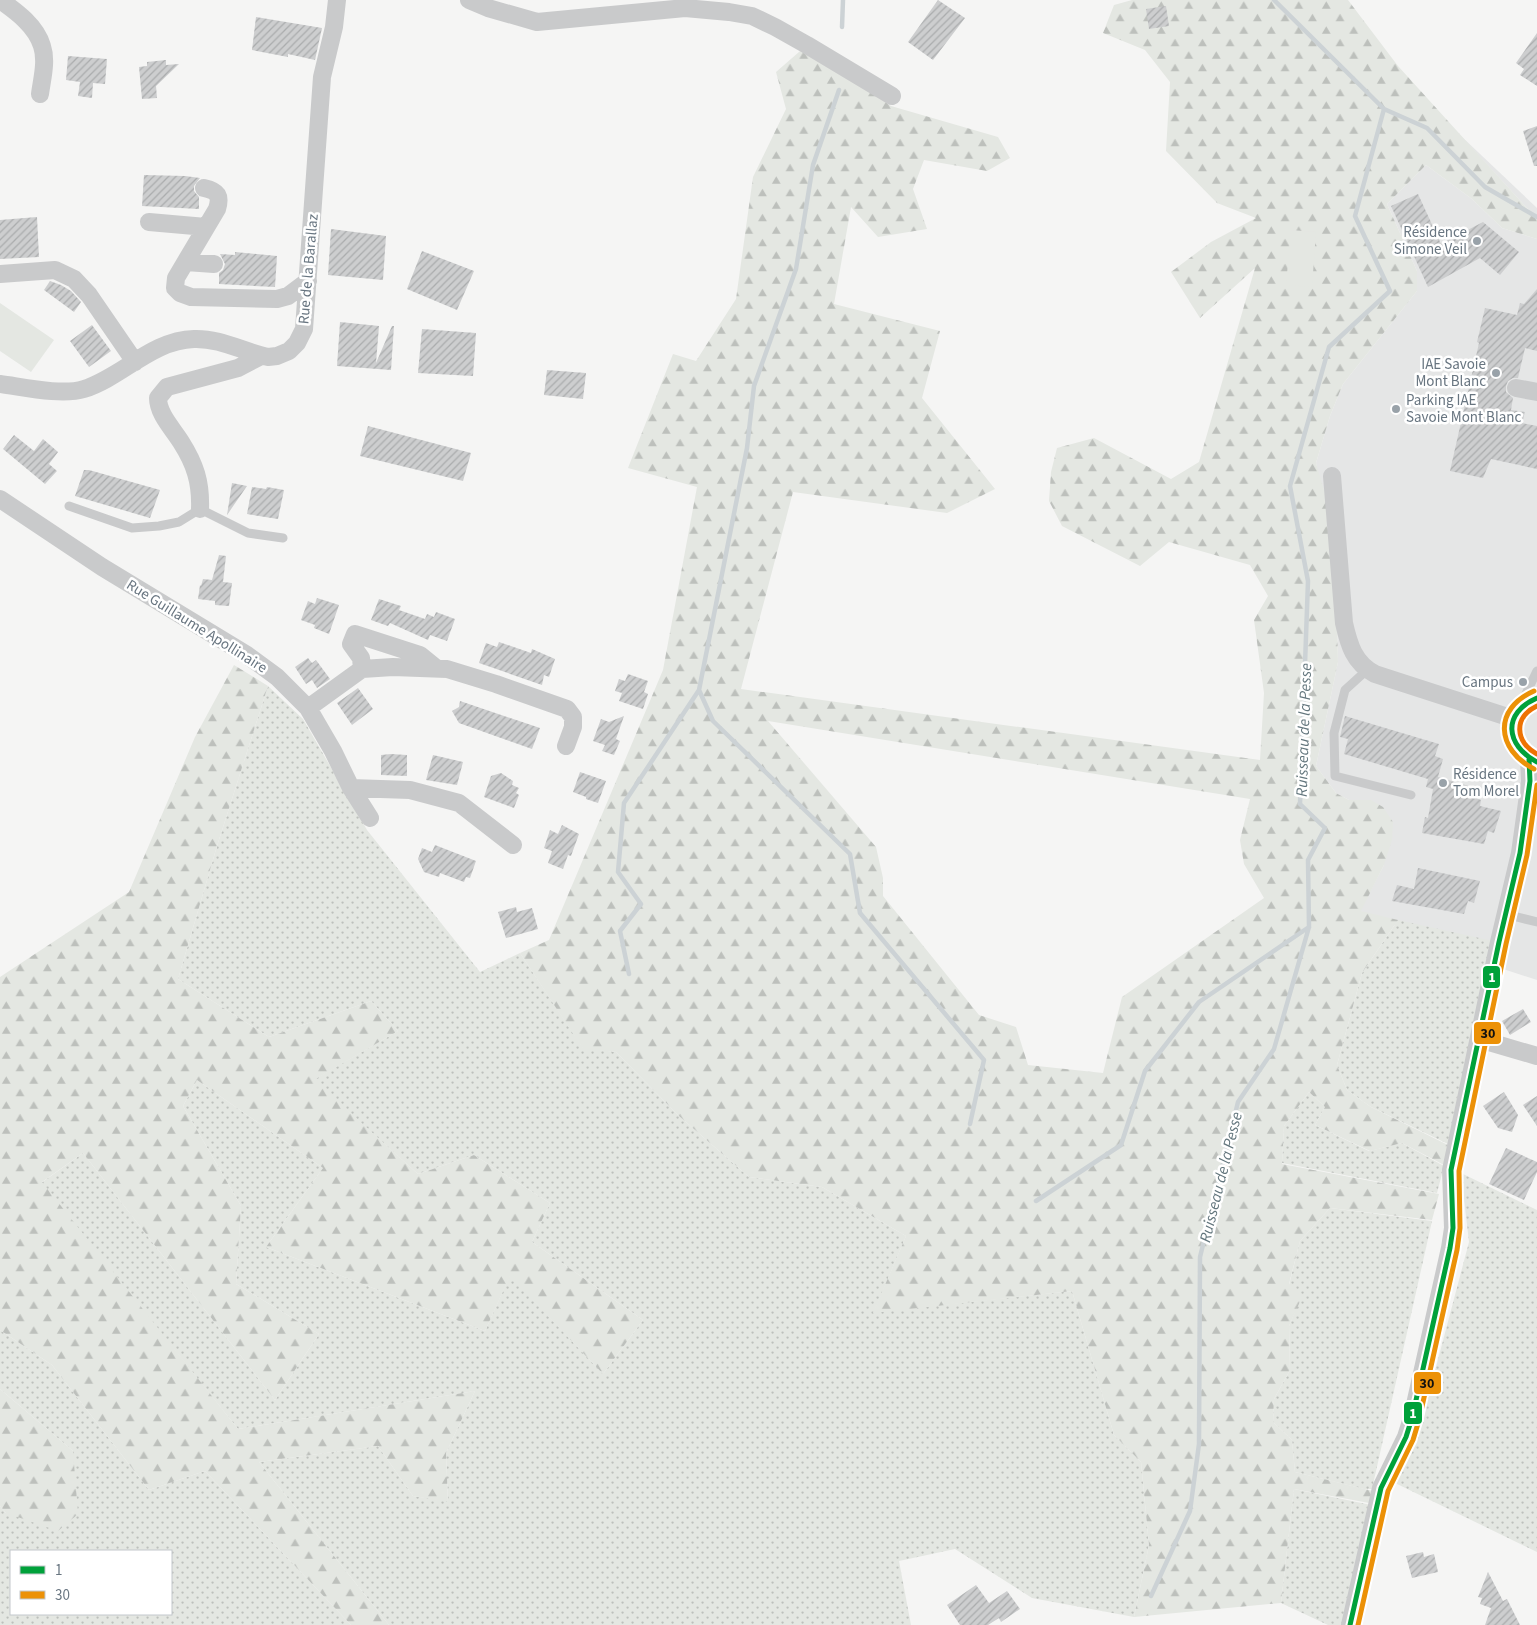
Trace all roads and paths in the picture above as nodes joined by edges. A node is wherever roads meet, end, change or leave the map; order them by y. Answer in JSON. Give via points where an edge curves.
{"nodes":[{"id":1,"x":0,"y":0,"type":"edge"},
{"id":2,"x":337,"y":0,"type":"edge"},
{"id":3,"x":469,"y":0,"type":"edge"},
{"id":4,"x":40,"y":94,"type":"dead end"},
{"id":5,"x":892,"y":96,"type":"dead end"},
{"id":6,"x":204,"y":188,"type":"dead end"},
{"id":7,"x":150,"y":222,"type":"dead end"},
{"id":8,"x":206,"y":227,"type":"junction"},
{"id":9,"x":186,"y":262,"type":"junction"},
{"id":10,"x":214,"y":264,"type":"dead end"},
{"id":11,"x":0,"y":274,"type":"edge"},
{"id":12,"x":308,"y":281,"type":"junction"},
{"id":13,"x":261,"y":356,"type":"junction"},
{"id":14,"x":135,"y":362,"type":"junction"},
{"id":15,"x":0,"y":384,"type":"edge"},
{"id":16,"x":1516,"y":388,"type":"dead end"},
{"id":17,"x":1537,"y":392,"type":"edge"},
{"id":18,"x":1332,"y":476,"type":"dead end"},
{"id":19,"x":0,"y":499,"type":"edge"},
{"id":20,"x":69,"y":506,"type":"dead end"},
{"id":21,"x":200,"y":508,"type":"junction"},
{"id":22,"x":283,"y":538,"type":"dead end"},
{"id":23,"x":436,"y":668,"type":"junction"},
{"id":24,"x":362,"y":669,"type":"junction"},
{"id":25,"x":1367,"y":670,"type":"junction"},
{"id":26,"x":1537,"y":671,"type":"edge"},
{"id":27,"x":1537,"y":698,"type":"edge"},
{"id":28,"x":308,"y":708,"type":"junction"},
{"id":29,"x":1516,"y":715,"type":"junction"},
{"id":30,"x":566,"y":746,"type":"dead end"},
{"id":31,"x":1533,"y":760,"type":"edge"},
{"id":32,"x":351,"y":788,"type":"junction"},
{"id":33,"x":1411,"y":795,"type":"dead end"},
{"id":34,"x":1537,"y":809,"type":"edge"},
{"id":35,"x":370,"y":818,"type":"dead end"},
{"id":36,"x":513,"y":845,"type":"dead end"},
{"id":37,"x":1520,"y":852,"type":"junction"},
{"id":38,"x":1505,"y":914,"type":"junction"},
{"id":39,"x":1537,"y":922,"type":"edge"},
{"id":40,"x":1479,"y":1039,"type":"junction"},
{"id":41,"x":1537,"y":1056,"type":"edge"},
{"id":42,"x":1354,"y":1623,"type":"edge"}],
"edges":[{"from":1,"to":4,"type":"street","via":[[20,14],[42,47],[44,70]]},
{"from":2,"to":12,"type":"street","name":"Rue de la Barallaz","via":[[322,77]]},
{"from":3,"to":5,"type":"street","via":[[537,22],[686,8],[752,16]]},
{"from":6,"to":8,"type":"street","via":[[217,194],[220,200]]},
{"from":7,"to":8,"type":"street"},
{"from":8,"to":9,"type":"street"},
{"from":9,"to":10,"type":"street"},
{"from":9,"to":12,"type":"street","via":[[176,278],[175,288],[180,294],[190,297],[277,299],[288,296]]},
{"from":11,"to":14,"type":"street","via":[[55,270],[74,279],[89,295]]},
{"from":12,"to":13,"type":"street","name":"Rue de la Barallaz","via":[[304,329],[296,344],[277,356]]},
{"from":13,"to":14,"type":"street","name":"Rue de la Barallaz","via":[[215,341],[194,339],[154,350]]},
{"from":13,"to":21,"type":"street","via":[[238,368],[167,386],[158,398],[158,407],[196,469],[201,490]]},
{"from":14,"to":15,"type":"street","name":"Rue de la Barallaz","via":[[82,390],[64,392]]},
{"from":16,"to":17,"type":"street"},
{"from":18,"to":25,"type":"street","via":[[1344,623],[1349,645],[1357,661]]},
{"from":19,"to":28,"type":"street","name":"Rue Guillaume Apollinaire","via":[[102,567],[247,654],[277,677]]},
{"from":20,"to":21,"type":"lane","via":[[132,528],[179,522]]},
{"from":21,"to":22,"type":"lane","via":[[248,534]]},
{"from":23,"to":24,"type":"street"},
{"from":23,"to":24,"type":"street","via":[[420,656],[354,634],[351,644],[361,658]]},
{"from":23,"to":30,"type":"street","via":[[496,684],[567,709],[573,717]]},
{"from":24,"to":28,"type":"street"},
{"from":25,"to":29,"type":"street"},
{"from":25,"to":33,"type":"lane","via":[[1345,690],[1334,733],[1334,776]]},
{"from":26,"to":29,"type":"lane"},
{"from":27,"to":29,"type":"street","via":[[1524,704]]},
{"from":28,"to":32,"type":"street","name":"Rue Guillaume Apollinaire"},
{"from":29,"to":31,"type":"street","via":[[1512,728],[1516,746]]},
{"from":31,"to":37,"type":"street"},
{"from":32,"to":35,"type":"street","name":"Rue Guillaume Apollinaire"},
{"from":32,"to":36,"type":"street","via":[[410,790],[459,804]]},
{"from":34,"to":37,"type":"street"},
{"from":37,"to":38,"type":"street"},
{"from":38,"to":39,"type":"lane"},
{"from":38,"to":40,"type":"street"},
{"from":40,"to":41,"type":"street"},
{"from":40,"to":42,"type":"street","via":[[1451,1170],[1453,1228],[1450,1248],[1412,1418],[1381,1488]]}]}
